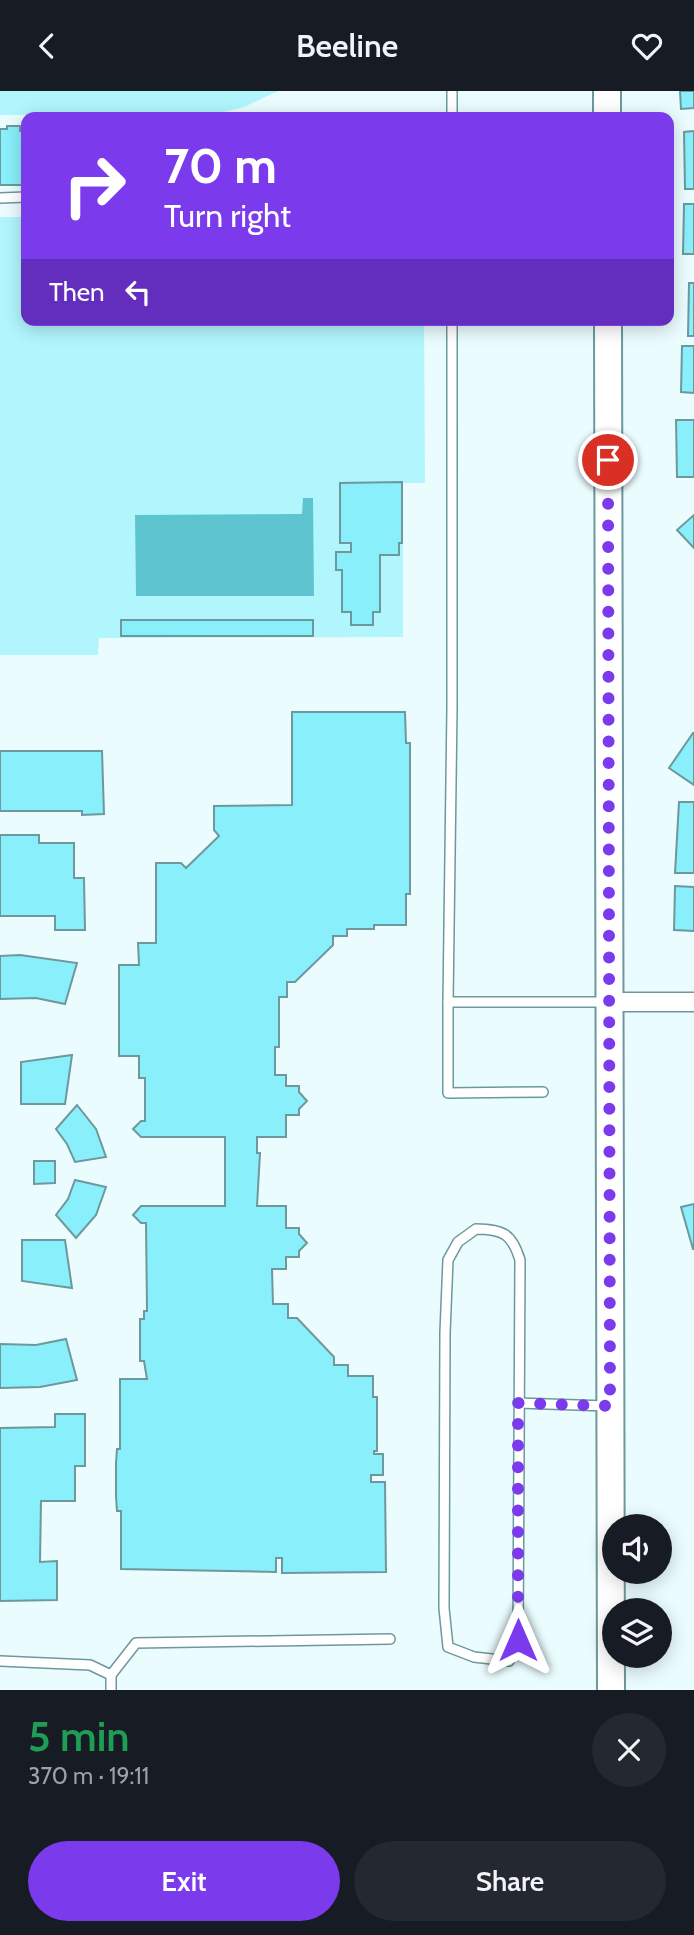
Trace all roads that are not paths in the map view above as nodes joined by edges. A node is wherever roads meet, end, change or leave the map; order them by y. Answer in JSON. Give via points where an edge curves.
{"nodes":[{"id":1,"x":452,"y":91,"type":"edge"},
{"id":2,"x":607,"y":91,"type":"edge"},
{"id":3,"x":452,"y":112,"type":"edge"},
{"id":4,"x":607,"y":112,"type":"edge"},
{"id":5,"x":21,"y":197,"type":"edge"},
{"id":6,"x":0,"y":198,"type":"edge"},
{"id":7,"x":452,"y":326,"type":"edge"},
{"id":8,"x":608,"y":326,"type":"edge"},
{"id":9,"x":448,"y":1002,"type":"junction"},
{"id":10,"x":610,"y":1002,"type":"junction"},
{"id":11,"x":694,"y":1002,"type":"edge"},
{"id":12,"x":543,"y":1092,"type":"dead end"},
{"id":13,"x":518,"y":1403,"type":"junction"},
{"id":14,"x":610,"y":1406,"type":"junction"},
{"id":15,"x":390,"y":1639,"type":"dead end"},
{"id":16,"x":0,"y":1661,"type":"edge"},
{"id":17,"x":111,"y":1675,"type":"junction"},
{"id":18,"x":111,"y":1690,"type":"edge"},
{"id":19,"x":611,"y":1690,"type":"edge"}],
"edges":[{"from":1,"to":3,"type":"lane"},
{"from":2,"to":4,"type":"street"},
{"from":5,"to":6,"type":"lane"},
{"from":7,"to":9,"type":"lane"},
{"from":8,"to":10,"type":"street"},
{"from":9,"to":10,"type":"lane"},
{"from":9,"to":12,"type":"lane","via":[[448,1093]]},
{"from":10,"to":11,"type":"street"},
{"from":10,"to":14,"type":"street"},
{"from":13,"to":13,"type":"lane","via":[[520,1261],[515,1243],[498,1229],[476,1229],[458,1242],[448,1260],[444,1608],[448,1647],[474,1657],[509,1661],[518,1640]]},
{"from":13,"to":14,"type":"lane"},
{"from":14,"to":19,"type":"street"},
{"from":15,"to":17,"type":"lane","via":[[136,1643]]},
{"from":16,"to":17,"type":"lane","via":[[90,1665]]},
{"from":17,"to":18,"type":"lane"}]}
